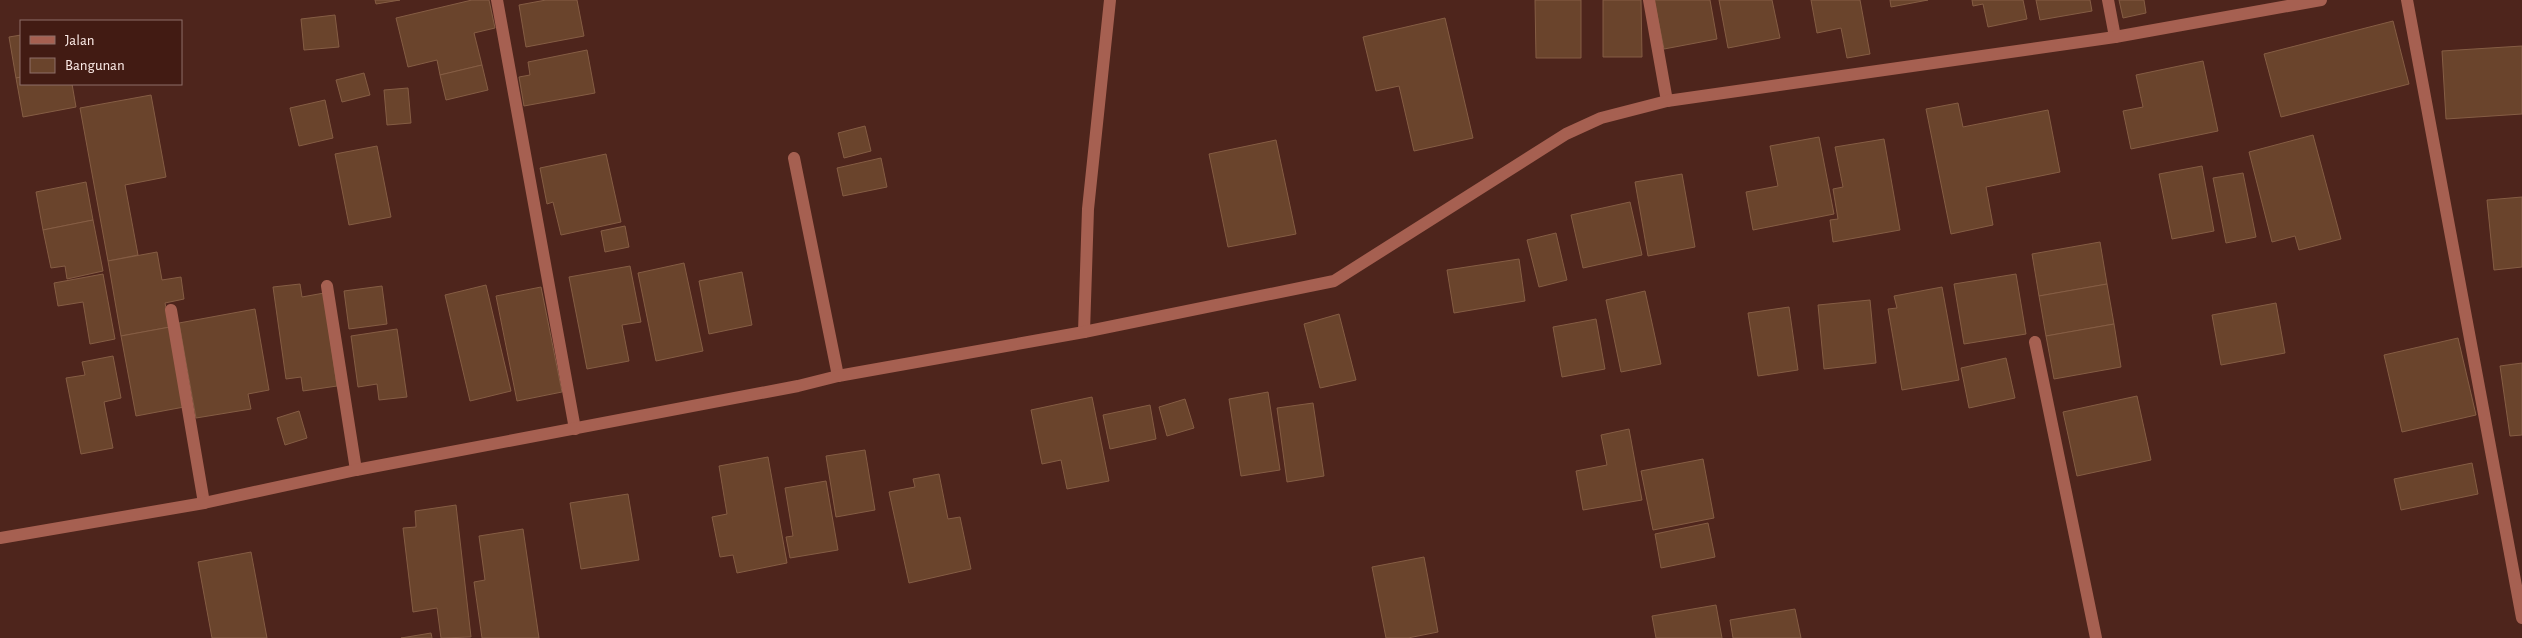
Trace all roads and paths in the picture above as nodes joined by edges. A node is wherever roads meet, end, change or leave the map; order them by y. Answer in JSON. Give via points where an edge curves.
{"nodes":[{"id":1,"x":497,"y":0,"type":"edge"},
{"id":2,"x":1110,"y":0,"type":"edge"},
{"id":3,"x":1649,"y":0,"type":"edge"},
{"id":4,"x":2108,"y":0,"type":"edge"},
{"id":5,"x":2321,"y":0,"type":"edge"},
{"id":6,"x":2407,"y":0,"type":"edge"},
{"id":7,"x":2115,"y":37,"type":"junction"},
{"id":8,"x":1667,"y":101,"type":"junction"},
{"id":9,"x":794,"y":158,"type":"dead end"},
{"id":10,"x":327,"y":286,"type":"dead end"},
{"id":11,"x":171,"y":310,"type":"dead end"},
{"id":12,"x":1084,"y":332,"type":"junction"},
{"id":13,"x":2035,"y":342,"type":"dead end"},
{"id":14,"x":838,"y":376,"type":"junction"},
{"id":15,"x":575,"y":429,"type":"junction"},
{"id":16,"x":356,"y":470,"type":"junction"},
{"id":17,"x":204,"y":503,"type":"junction"},
{"id":18,"x":0,"y":538,"type":"edge"},
{"id":19,"x":2522,"y":618,"type":"edge"},
{"id":20,"x":2096,"y":638,"type":"edge"}],
"edges":[{"from":1,"to":15,"type":"street"},
{"from":2,"to":12,"type":"street","via":[[1088,209]]},
{"from":3,"to":8,"type":"street"},
{"from":4,"to":7,"type":"street"},
{"from":5,"to":7,"type":"street"},
{"from":6,"to":19,"type":"street"},
{"from":7,"to":8,"type":"street"},
{"from":8,"to":12,"type":"street","via":[[1602,118],[1566,134],[1334,280]]},
{"from":9,"to":14,"type":"street"},
{"from":10,"to":16,"type":"street"},
{"from":11,"to":17,"type":"street"},
{"from":12,"to":14,"type":"street"},
{"from":13,"to":20,"type":"street"},
{"from":14,"to":15,"type":"street"},
{"from":15,"to":16,"type":"street"},
{"from":16,"to":17,"type":"street"},
{"from":17,"to":18,"type":"street"}]}
